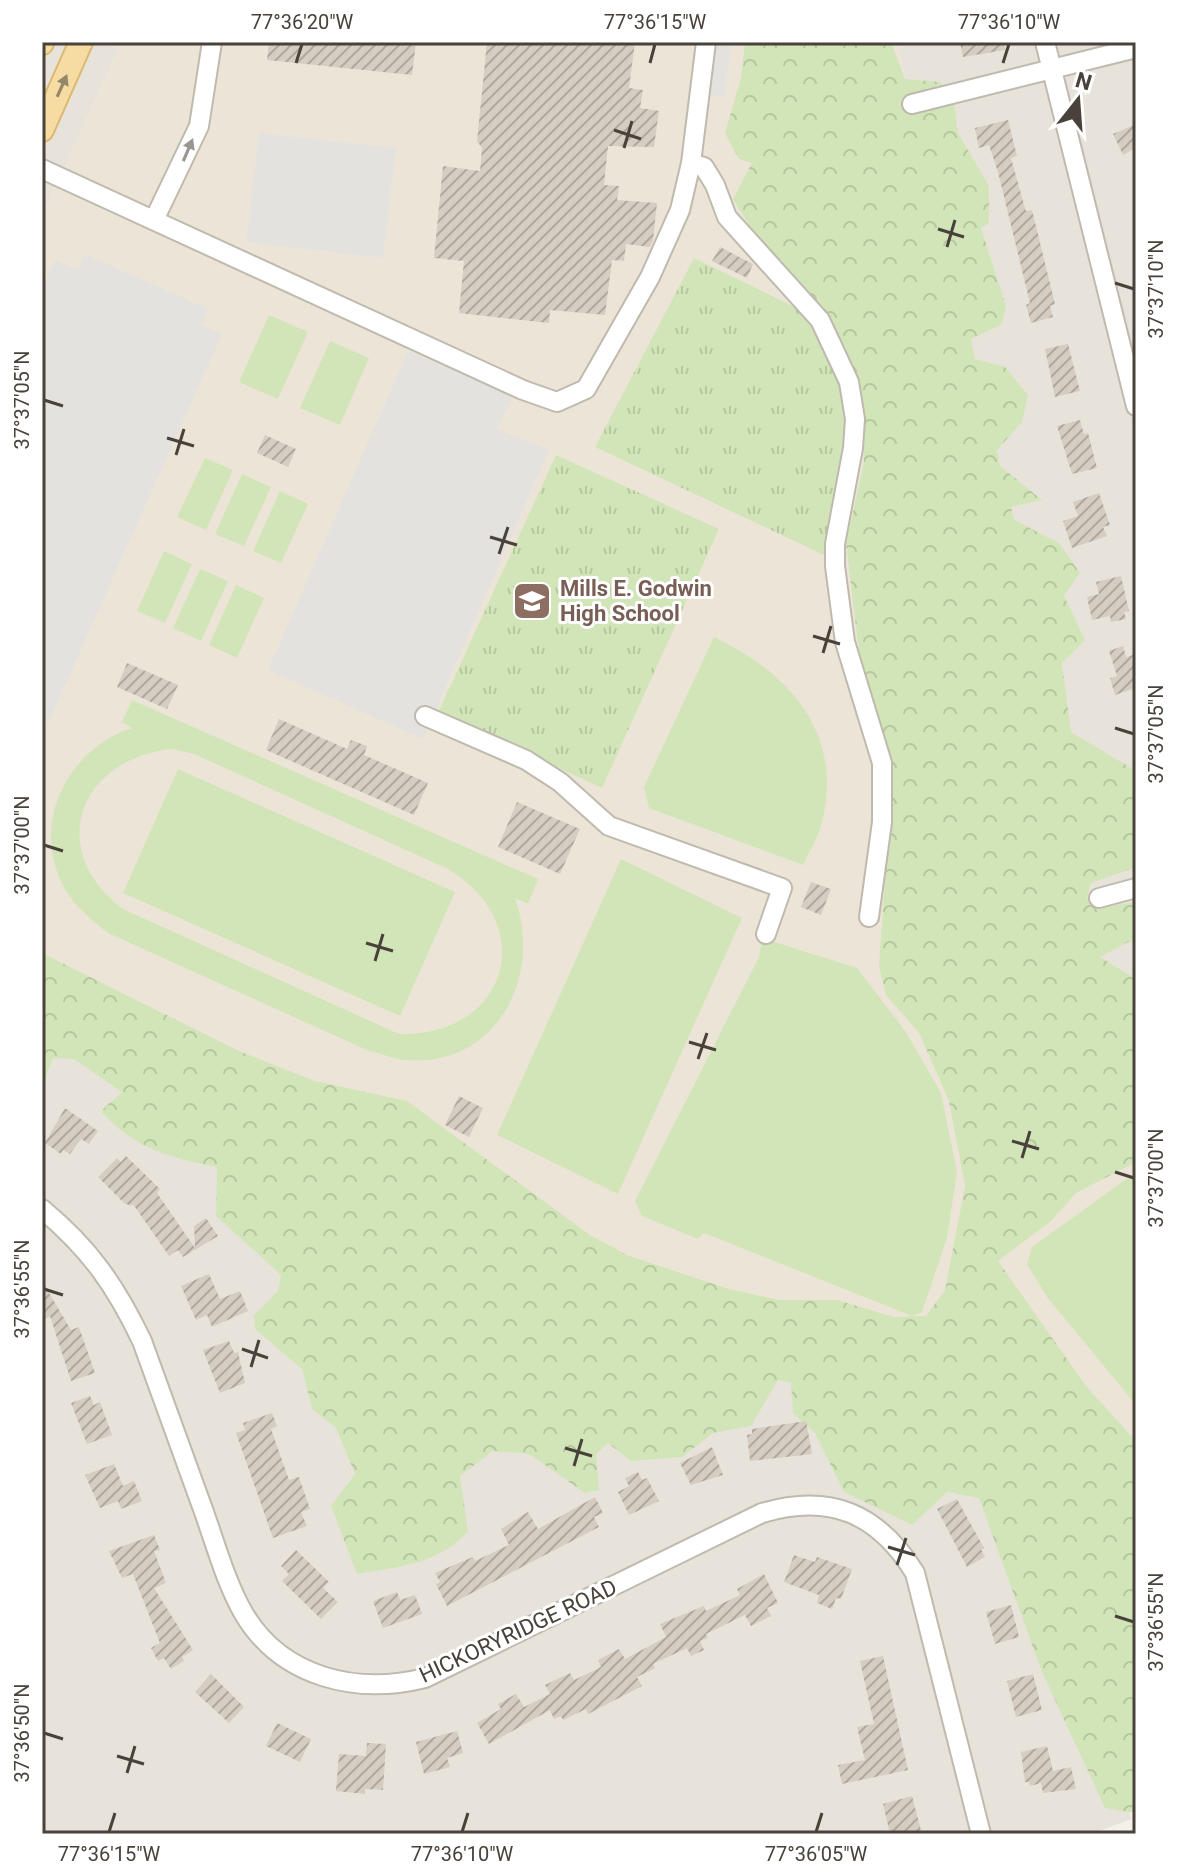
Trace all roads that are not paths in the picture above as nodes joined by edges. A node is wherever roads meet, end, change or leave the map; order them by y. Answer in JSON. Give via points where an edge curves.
{"nodes":[{"id":1,"x":81,"y":42,"type":"edge"},
{"id":2,"x":212,"y":42,"type":"edge"},
{"id":3,"x":706,"y":42,"type":"edge"},
{"id":4,"x":1045,"y":42,"type":"edge"},
{"id":5,"x":1136,"y":48,"type":"edge"},
{"id":6,"x":1052,"y":69,"type":"junction"},
{"id":7,"x":912,"y":104,"type":"dead end"},
{"id":8,"x":42,"y":130,"type":"edge"},
{"id":9,"x":691,"y":163,"type":"junction"},
{"id":10,"x":42,"y":169,"type":"edge"},
{"id":11,"x":154,"y":220,"type":"junction"},
{"id":12,"x":1134,"y":386,"type":"edge"},
{"id":13,"x":1136,"y":406,"type":"edge"},
{"id":14,"x":425,"y":716,"type":"dead end"},
{"id":15,"x":1136,"y":888,"type":"edge"},
{"id":16,"x":1099,"y":898,"type":"dead end"},
{"id":17,"x":869,"y":917,"type":"dead end"},
{"id":18,"x":766,"y":934,"type":"dead end"},
{"id":19,"x":42,"y":1209,"type":"edge"},
{"id":20,"x":981,"y":1834,"type":"edge"}],
"edges":[{"from":8,"to":1,"type":"main road","one_way":true},
{"from":11,"to":2,"type":"street","one_way":true,"via":[[199,126]]},
{"from":3,"to":9,"type":"street"},
{"from":4,"to":6,"type":"street"},
{"from":5,"to":6,"type":"street"},
{"from":6,"to":7,"type":"street"},
{"from":6,"to":12,"type":"street"},
{"from":9,"to":11,"type":"street","via":[[680,210],[648,280],[586,389],[557,402]]},
{"from":9,"to":17,"type":"street","via":[[704,167],[727,217],[820,320],[849,382],[853,448],[835,566],[845,642],[882,763],[882,822]]},
{"from":10,"to":11,"type":"street"},
{"from":12,"to":13,"type":"street"},
{"from":14,"to":18,"type":"street","via":[[526,760],[609,826],[782,888]]},
{"from":15,"to":16,"type":"street"},
{"from":19,"to":20,"type":"street","name":"HICKORYRIDGE ROAD","via":[[77,1238],[123,1302],[233,1591],[260,1635],[285,1658],[346,1684],[398,1685],[425,1678],[762,1513],[801,1504],[842,1509],[880,1529],[915,1573]]}]}
